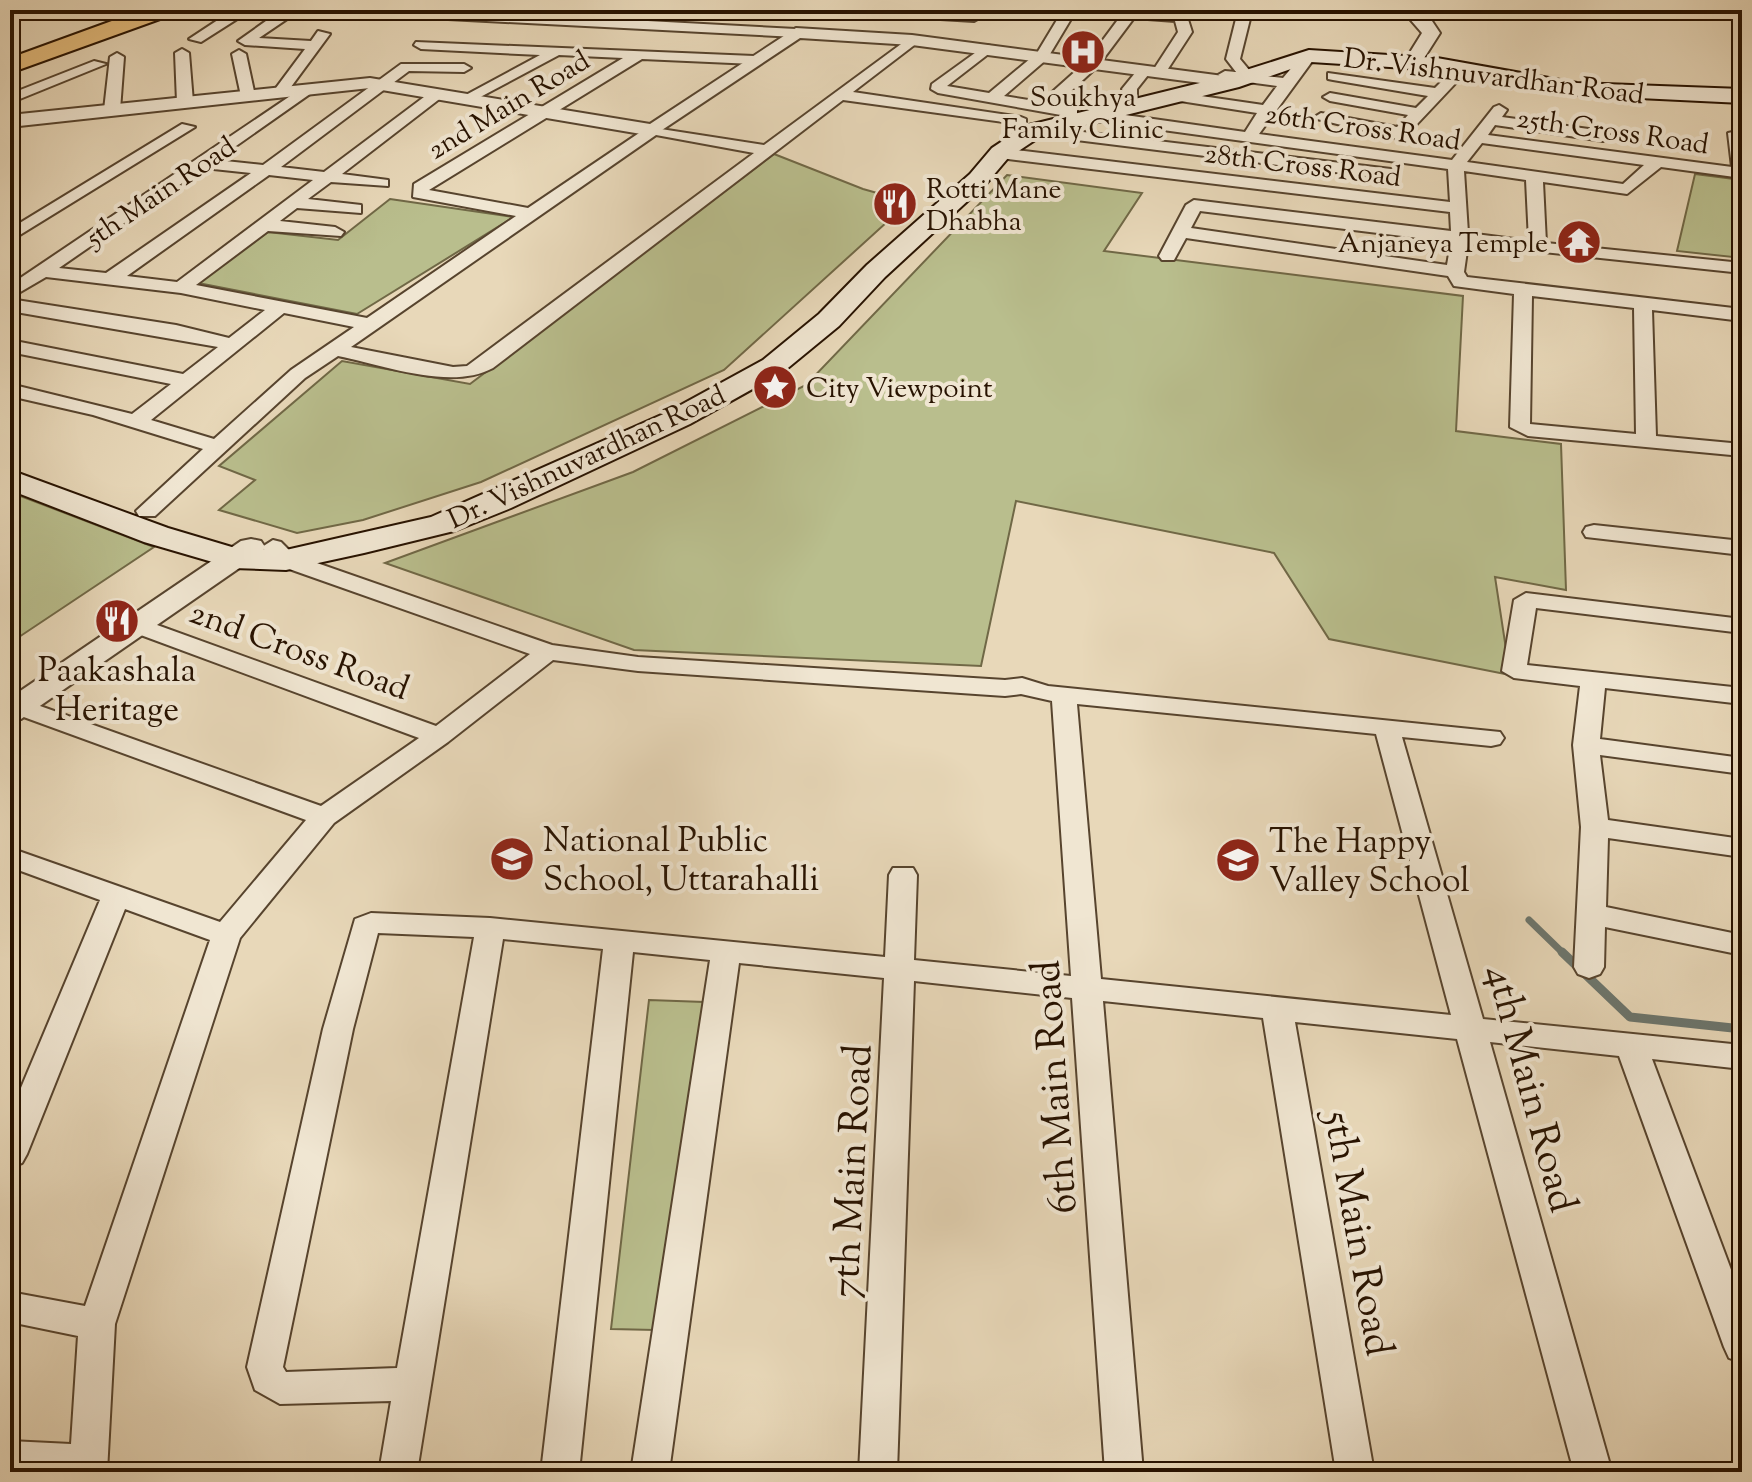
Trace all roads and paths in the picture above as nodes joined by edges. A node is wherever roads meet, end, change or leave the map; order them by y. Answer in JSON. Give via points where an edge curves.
{"nodes":[{"id":1,"x":137,"y":10,"type":"edge"},
{"id":2,"x":163,"y":10,"type":"edge"},
{"id":3,"x":450,"y":10,"type":"edge"},
{"id":4,"x":856,"y":10,"type":"edge"},
{"id":5,"x":1071,"y":10,"type":"edge"},
{"id":6,"x":1411,"y":10,"type":"edge"},
{"id":7,"x":289,"y":11,"type":"edge"},
{"id":8,"x":1128,"y":12,"type":"edge"},
{"id":9,"x":340,"y":13,"type":"edge"},
{"id":10,"x":976,"y":14,"type":"edge"},
{"id":11,"x":1179,"y":14,"type":"edge"},
{"id":12,"x":562,"y":15,"type":"edge"},
{"id":13,"x":1243,"y":19,"type":"dead end"},
{"id":14,"x":796,"y":33,"type":"junction"},
{"id":15,"x":170,"y":38,"type":"dead end"},
{"id":16,"x":196,"y":39,"type":"junction"},
{"id":17,"x":912,"y":40,"type":"junction"},
{"id":18,"x":234,"y":44,"type":"junction"},
{"id":19,"x":315,"y":45,"type":"junction"},
{"id":20,"x":421,"y":45,"type":"dead end"},
{"id":21,"x":959,"y":46,"type":"junction"},
{"id":22,"x":560,"y":49,"type":"junction"},
{"id":23,"x":986,"y":49,"type":"junction"},
{"id":24,"x":182,"y":53,"type":"dead end"},
{"id":25,"x":642,"y":53,"type":"junction"},
{"id":26,"x":10,"y":55,"type":"edge"},
{"id":27,"x":1042,"y":56,"type":"junction"},
{"id":28,"x":1309,"y":56,"type":"junction"},
{"id":29,"x":117,"y":57,"type":"dead end"},
{"id":30,"x":754,"y":60,"type":"junction"},
{"id":31,"x":1414,"y":60,"type":"junction"},
{"id":32,"x":1093,"y":63,"type":"junction"},
{"id":33,"x":99,"y":64,"type":"dead end"},
{"id":34,"x":10,"y":66,"type":"edge"},
{"id":35,"x":464,"y":68,"type":"dead end"},
{"id":36,"x":1461,"y":70,"type":"junction"},
{"id":37,"x":1152,"y":71,"type":"junction"},
{"id":38,"x":1333,"y":76,"type":"dead end"},
{"id":39,"x":1227,"y":79,"type":"junction"},
{"id":40,"x":1288,"y":83,"type":"junction"},
{"id":41,"x":385,"y":86,"type":"junction"},
{"id":42,"x":310,"y":89,"type":"junction"},
{"id":43,"x":280,"y":92,"type":"junction"},
{"id":44,"x":1439,"y":93,"type":"junction"},
{"id":45,"x":437,"y":94,"type":"junction"},
{"id":46,"x":1742,"y":94,"type":"edge"},
{"id":47,"x":842,"y":95,"type":"junction"},
{"id":48,"x":1277,"y":95,"type":"junction"},
{"id":49,"x":248,"y":96,"type":"junction"},
{"id":50,"x":1174,"y":96,"type":"junction"},
{"id":51,"x":1330,"y":97,"type":"dead end"},
{"id":52,"x":1132,"y":98,"type":"junction"},
{"id":53,"x":10,"y":99,"type":"edge"},
{"id":54,"x":469,"y":99,"type":"junction"},
{"id":55,"x":991,"y":99,"type":"junction"},
{"id":56,"x":185,"y":102,"type":"junction"},
{"id":57,"x":112,"y":110,"type":"junction"},
{"id":58,"x":1266,"y":110,"type":"junction"},
{"id":59,"x":546,"y":112,"type":"junction"},
{"id":60,"x":1420,"y":113,"type":"junction"},
{"id":61,"x":1082,"y":114,"type":"junction"},
{"id":62,"x":1321,"y":118,"type":"dead end"},
{"id":63,"x":10,"y":121,"type":"edge"},
{"id":64,"x":1036,"y":121,"type":"junction"},
{"id":65,"x":187,"y":127,"type":"dead end"},
{"id":66,"x":653,"y":130,"type":"junction"},
{"id":67,"x":1736,"y":133,"type":"dead end"},
{"id":68,"x":1250,"y":136,"type":"junction"},
{"id":69,"x":1603,"y":136,"type":"dead end"},
{"id":70,"x":1477,"y":138,"type":"junction"},
{"id":71,"x":765,"y":150,"type":"junction"},
{"id":72,"x":1000,"y":153,"type":"junction"},
{"id":73,"x":1657,"y":162,"type":"junction"},
{"id":74,"x":201,"y":163,"type":"junction"},
{"id":75,"x":267,"y":170,"type":"junction"},
{"id":76,"x":1741,"y":173,"type":"edge"},
{"id":77,"x":1456,"y":174,"type":"junction"},
{"id":78,"x":1534,"y":176,"type":"junction"},
{"id":79,"x":328,"y":177,"type":"junction"},
{"id":80,"x":382,"y":183,"type":"dead end"},
{"id":81,"x":294,"y":203,"type":"junction"},
{"id":82,"x":1457,"y":208,"type":"junction"},
{"id":83,"x":355,"y":209,"type":"dead end"},
{"id":84,"x":531,"y":214,"type":"junction"},
{"id":85,"x":264,"y":225,"type":"junction"},
{"id":86,"x":335,"y":232,"type":"dead end"},
{"id":87,"x":1181,"y":232,"type":"junction"},
{"id":88,"x":10,"y":236,"type":"edge"},
{"id":89,"x":1460,"y":238,"type":"junction"},
{"id":90,"x":1538,"y":247,"type":"junction"},
{"id":91,"x":1168,"y":256,"type":"dead end"},
{"id":92,"x":1742,"y":268,"type":"edge"},
{"id":93,"x":42,"y":271,"type":"junction"},
{"id":94,"x":1455,"y":272,"type":"junction"},
{"id":95,"x":110,"y":279,"type":"junction"},
{"id":96,"x":181,"y":288,"type":"junction"},
{"id":97,"x":1523,"y":290,"type":"junction"},
{"id":98,"x":10,"y":293,"type":"edge"},
{"id":99,"x":1643,"y":303,"type":"junction"},
{"id":100,"x":10,"y":305,"type":"edge"},
{"id":101,"x":280,"y":307,"type":"junction"},
{"id":102,"x":1742,"y":315,"type":"edge"},
{"id":103,"x":369,"y":324,"type":"junction"},
{"id":104,"x":232,"y":344,"type":"junction"},
{"id":105,"x":10,"y":346,"type":"edge"},
{"id":106,"x":334,"y":349,"type":"junction"},
{"id":107,"x":187,"y":381,"type":"junction"},
{"id":108,"x":10,"y":390,"type":"edge"},
{"id":109,"x":135,"y":422,"type":"junction"},
{"id":110,"x":1646,"y":440,"type":"junction"},
{"id":111,"x":219,"y":447,"type":"junction"},
{"id":112,"x":1742,"y":450,"type":"edge"},
{"id":113,"x":10,"y":458,"type":"edge"},
{"id":114,"x":10,"y":479,"type":"edge"},
{"id":115,"x":147,"y":511,"type":"junction"},
{"id":116,"x":1594,"y":532,"type":"dead end"},
{"id":117,"x":1742,"y":548,"type":"edge"},
{"id":118,"x":261,"y":553,"type":"junction"},
{"id":119,"x":138,"y":626,"type":"junction"},
{"id":120,"x":1742,"y":626,"type":"edge"},
{"id":121,"x":548,"y":652,"type":"junction"},
{"id":122,"x":1593,"y":680,"type":"junction"},
{"id":123,"x":1055,"y":694,"type":"junction"},
{"id":124,"x":1742,"y":696,"type":"edge"},
{"id":125,"x":14,"y":709,"type":"edge"},
{"id":126,"x":1387,"y":728,"type":"junction"},
{"id":127,"x":439,"y":736,"type":"junction"},
{"id":128,"x":1491,"y":738,"type":"dead end"},
{"id":129,"x":1586,"y":745,"type":"junction"},
{"id":130,"x":1742,"y":766,"type":"edge"},
{"id":131,"x":324,"y":817,"type":"junction"},
{"id":132,"x":1595,"y":827,"type":"junction"},
{"id":133,"x":1742,"y":848,"type":"edge"},
{"id":134,"x":10,"y":857,"type":"edge"},
{"id":135,"x":903,"y":875,"type":"dead end"},
{"id":136,"x":116,"y":895,"type":"junction"},
{"id":137,"x":1589,"y":914,"type":"junction"},
{"id":138,"x":490,"y":928,"type":"junction"},
{"id":139,"x":226,"y":935,"type":"junction"},
{"id":140,"x":619,"y":940,"type":"junction"},
{"id":141,"x":1742,"y":945,"type":"edge"},
{"id":142,"x":726,"y":952,"type":"junction"},
{"id":143,"x":1589,"y":967,"type":"dead end"},
{"id":144,"x":901,"y":969,"type":"junction"},
{"id":145,"x":1088,"y":987,"type":"junction"},
{"id":146,"x":1277,"y":1008,"type":"junction"},
{"id":147,"x":1471,"y":1029,"type":"junction"},
{"id":148,"x":1631,"y":1045,"type":"junction"},
{"id":149,"x":1742,"y":1057,"type":"edge"},
{"id":150,"x":10,"y":1154,"type":"edge"},
{"id":151,"x":10,"y":1307,"type":"edge"},
{"id":152,"x":97,"y":1324,"type":"junction"},
{"id":153,"x":1742,"y":1347,"type":"edge"},
{"id":154,"x":412,"y":1384,"type":"junction"},
{"id":155,"x":10,"y":1458,"type":"edge"},
{"id":156,"x":89,"y":1467,"type":"edge"},
{"id":157,"x":398,"y":1472,"type":"edge"},
{"id":158,"x":560,"y":1472,"type":"edge"},
{"id":159,"x":650,"y":1472,"type":"edge"},
{"id":160,"x":878,"y":1472,"type":"edge"},
{"id":161,"x":1124,"y":1472,"type":"edge"},
{"id":162,"x":1355,"y":1472,"type":"edge"},
{"id":163,"x":1593,"y":1472,"type":"edge"}],
"edges":[{"from":1,"to":26,"type":"highway"},
{"from":2,"to":34,"type":"highway"},
{"from":3,"to":12,"type":"street","via":[[448,15]]},
{"from":4,"to":10,"type":"street"},
{"from":5,"to":8,"type":"street"},
{"from":5,"to":27,"type":"street"},
{"from":6,"to":31,"type":"street","via":[[1431,33]]},
{"from":7,"to":9,"type":"street"},
{"from":7,"to":16,"type":"street","via":[[242,10]]},
{"from":7,"to":18,"type":"street"},
{"from":8,"to":11,"type":"street"},
{"from":8,"to":32,"type":"street"},
{"from":9,"to":19,"type":"street"},
{"from":10,"to":21,"type":"street"},
{"from":11,"to":37,"type":"street","via":[[1185,32]]},
{"from":12,"to":14,"type":"street","via":[[751,25]]},
{"from":13,"to":39,"type":"street"},
{"from":14,"to":17,"type":"street"},
{"from":14,"to":30,"type":"street"},
{"from":15,"to":16,"type":"street"},
{"from":16,"to":18,"type":"street"},
{"from":17,"to":21,"type":"street"},
{"from":17,"to":47,"type":"street"},
{"from":18,"to":19,"type":"street"},
{"from":18,"to":49,"type":"street"},
{"from":19,"to":43,"type":"street"},
{"from":20,"to":22,"type":"street"},
{"from":21,"to":23,"type":"street"},
{"from":22,"to":25,"type":"street"},
{"from":22,"to":54,"type":"street"},
{"from":23,"to":27,"type":"street"},
{"from":23,"to":55,"type":"street","via":[[937,87]]},
{"from":24,"to":56,"type":"street"},
{"from":25,"to":30,"type":"street"},
{"from":25,"to":59,"type":"street","name":"2nd Main Road"},
{"from":27,"to":32,"type":"street"},
{"from":27,"to":55,"type":"street"},
{"from":28,"to":31,"type":"main road","name":"Dr. Vishnuvardhan Road"},
{"from":28,"to":39,"type":"main road","name":"Dr. Vishnuvardhan Road"},
{"from":28,"to":40,"type":"street"},
{"from":29,"to":57,"type":"street"},
{"from":30,"to":66,"type":"street"},
{"from":31,"to":36,"type":"main road","name":"Dr. Vishnuvardhan Road"},
{"from":31,"to":39,"type":"main road","name":"Dr. Vishnuvardhan Road","via":[[1305,51]]},
{"from":31,"to":46,"type":"main road","name":"Dr. Vishnuvardhan Road","via":[[1593,87]]},
{"from":32,"to":37,"type":"street"},
{"from":32,"to":64,"type":"street"},
{"from":33,"to":53,"type":"street"},
{"from":35,"to":41,"type":"street","via":[[406,67]]},
{"from":36,"to":44,"type":"street"},
{"from":36,"to":46,"type":"main road","name":"Dr. Vishnuvardhan Road","via":[[1596,91]]},
{"from":37,"to":39,"type":"street"},
{"from":37,"to":52,"type":"street","via":[[1129,89]]},
{"from":38,"to":44,"type":"street"},
{"from":39,"to":40,"type":"street"},
{"from":39,"to":48,"type":"street"},
{"from":39,"to":50,"type":"main road","name":"Dr. Vishnuvardhan Road"},
{"from":39,"to":52,"type":"main road","name":"Dr. Vishnuvardhan Road"},
{"from":40,"to":48,"type":"street"},
{"from":41,"to":42,"type":"street"},
{"from":41,"to":45,"type":"street"},
{"from":41,"to":75,"type":"street"},
{"from":42,"to":43,"type":"street"},
{"from":42,"to":74,"type":"street","name":"5th Main Road"},
{"from":43,"to":49,"type":"street"},
{"from":44,"to":60,"type":"street"},
{"from":45,"to":54,"type":"street"},
{"from":45,"to":79,"type":"street"},
{"from":47,"to":64,"type":"street"},
{"from":47,"to":71,"type":"street"},
{"from":48,"to":58,"type":"street"},
{"from":49,"to":56,"type":"street"},
{"from":50,"to":58,"type":"street"},
{"from":50,"to":61,"type":"main road","name":"Dr. Vishnuvardhan Road"},
{"from":51,"to":60,"type":"street"},
{"from":52,"to":61,"type":"main road","name":"Dr. Vishnuvardhan Road"},
{"from":54,"to":59,"type":"street"},
{"from":55,"to":64,"type":"street"},
{"from":56,"to":57,"type":"street"},
{"from":57,"to":63,"type":"street"},
{"from":58,"to":68,"type":"street"},
{"from":59,"to":66,"type":"street"},
{"from":59,"to":84,"type":"street","name":"2nd Main Road","via":[[419,193]]},
{"from":60,"to":62,"type":"street","via":[[1398,135]]},
{"from":61,"to":64,"type":"main road","name":"Dr. Vishnuvardhan Road"},
{"from":61,"to":68,"type":"street","name":"26th Cross Road"},
{"from":64,"to":72,"type":"main road","name":"Dr. Vishnuvardhan Road"},
{"from":64,"to":77,"type":"street"},
{"from":64,"to":118,"type":"main road","name":"Dr. Vishnuvardhan Road","via":[[993,143],[757,365],[441,510]]},
{"from":65,"to":88,"type":"street"},
{"from":66,"to":71,"type":"street"},
{"from":66,"to":84,"type":"street"},
{"from":67,"to":76,"type":"street"},
{"from":68,"to":77,"type":"street","name":"26th Cross Road"},
{"from":69,"to":70,"type":"street","via":[[1495,115]]},
{"from":70,"to":73,"type":"street","name":"25th Cross Road"},
{"from":70,"to":77,"type":"street"},
{"from":71,"to":106,"type":"street","via":[[479,368],[453,373]]},
{"from":72,"to":82,"type":"street","name":"28th Cross Road"},
{"from":72,"to":118,"type":"main road","name":"Dr. Vishnuvardhan Road","via":[[799,347],[742,384],[442,524]]},
{"from":73,"to":76,"type":"street","name":"25th Cross Road"},
{"from":73,"to":78,"type":"street","name":"26th Cross Road","via":[[1627,189]]},
{"from":74,"to":75,"type":"street"},
{"from":74,"to":93,"type":"street","name":"5th Main Road"},
{"from":75,"to":79,"type":"street"},
{"from":75,"to":95,"type":"street"},
{"from":77,"to":78,"type":"street","name":"26th Cross Road"},
{"from":77,"to":82,"type":"street"},
{"from":78,"to":90,"type":"street"},
{"from":79,"to":80,"type":"street"},
{"from":79,"to":81,"type":"street"},
{"from":81,"to":83,"type":"street"},
{"from":81,"to":85,"type":"street"},
{"from":82,"to":89,"type":"street"},
{"from":84,"to":103,"type":"street"},
{"from":85,"to":86,"type":"street"},
{"from":85,"to":96,"type":"street"},
{"from":87,"to":89,"type":"street","via":[[1194,205]]},
{"from":87,"to":91,"type":"street"},
{"from":87,"to":94,"type":"street"},
{"from":89,"to":90,"type":"street"},
{"from":89,"to":94,"type":"street"},
{"from":90,"to":92,"type":"street"},
{"from":93,"to":95,"type":"street"},
{"from":93,"to":98,"type":"street","name":"5th Main Road"},
{"from":94,"to":97,"type":"street","via":[[1469,285]]},
{"from":95,"to":96,"type":"street"},
{"from":96,"to":101,"type":"street"},
{"from":97,"to":99,"type":"street"},
{"from":97,"to":110,"type":"street","via":[[1518,422],[1528,430]]},
{"from":99,"to":102,"type":"street"},
{"from":99,"to":110,"type":"street"},
{"from":100,"to":104,"type":"street"},
{"from":101,"to":103,"type":"street"},
{"from":101,"to":104,"type":"street"},
{"from":103,"to":106,"type":"street"},
{"from":104,"to":107,"type":"street"},
{"from":105,"to":107,"type":"street"},
{"from":106,"to":111,"type":"street","via":[[298,374]]},
{"from":107,"to":109,"type":"street"},
{"from":108,"to":109,"type":"street"},
{"from":109,"to":111,"type":"street"},
{"from":110,"to":112,"type":"street"},
{"from":111,"to":115,"type":"street"},
{"from":113,"to":115,"type":"main road","name":"Dr. Vishnuvardhan Road"},
{"from":114,"to":118,"type":"main road","name":"Dr. Vishnuvardhan Road","via":[[156,535]]},
{"from":115,"to":118,"type":"main road","name":"Dr. Vishnuvardhan Road"},
{"from":116,"to":117,"type":"street"},
{"from":118,"to":119,"type":"street"},
{"from":118,"to":121,"type":"street"},
{"from":119,"to":125,"type":"street"},
{"from":119,"to":127,"type":"street","name":"2nd Cross Road"},
{"from":120,"to":122,"type":"street","via":[[1526,600],[1514,671]]},
{"from":121,"to":123,"type":"street","via":[[638,664],[939,681],[1005,688],[1019,698]]},
{"from":121,"to":127,"type":"street"},
{"from":122,"to":124,"type":"street"},
{"from":122,"to":129,"type":"street"},
{"from":123,"to":126,"type":"street"},
{"from":123,"to":145,"type":"street","name":"6th Main Road"},
{"from":125,"to":131,"type":"street"},
{"from":126,"to":128,"type":"street"},
{"from":126,"to":147,"type":"street","name":"4th Main Road"},
{"from":127,"to":131,"type":"street"},
{"from":129,"to":130,"type":"street"},
{"from":129,"to":132,"type":"street"},
{"from":131,"to":139,"type":"street"},
{"from":132,"to":133,"type":"street"},
{"from":132,"to":137,"type":"street"},
{"from":134,"to":136,"type":"street"},
{"from":135,"to":144,"type":"street","name":"7th Main Road"},
{"from":136,"to":139,"type":"street"},
{"from":136,"to":150,"type":"street"},
{"from":137,"to":141,"type":"street"},
{"from":137,"to":143,"type":"street"},
{"from":138,"to":140,"type":"street"},
{"from":138,"to":154,"type":"street"},
{"from":138,"to":154,"type":"street","via":[[365,926],[265,1367],[268,1379],[280,1388]]},
{"from":139,"to":152,"type":"street"},
{"from":140,"to":142,"type":"street"},
{"from":140,"to":158,"type":"street"},
{"from":142,"to":144,"type":"street"},
{"from":142,"to":159,"type":"street"},
{"from":144,"to":145,"type":"street"},
{"from":144,"to":160,"type":"street","name":"7th Main Road"},
{"from":145,"to":146,"type":"street"},
{"from":145,"to":161,"type":"street","name":"6th Main Road"},
{"from":146,"to":147,"type":"street"},
{"from":146,"to":162,"type":"street","name":"5th Main Road"},
{"from":147,"to":148,"type":"street"},
{"from":147,"to":163,"type":"street","name":"4th Main Road"},
{"from":148,"to":149,"type":"street"},
{"from":148,"to":153,"type":"street"},
{"from":151,"to":152,"type":"street"},
{"from":152,"to":156,"type":"street"},
{"from":154,"to":157,"type":"street"},
{"from":155,"to":156,"type":"street"}]}
